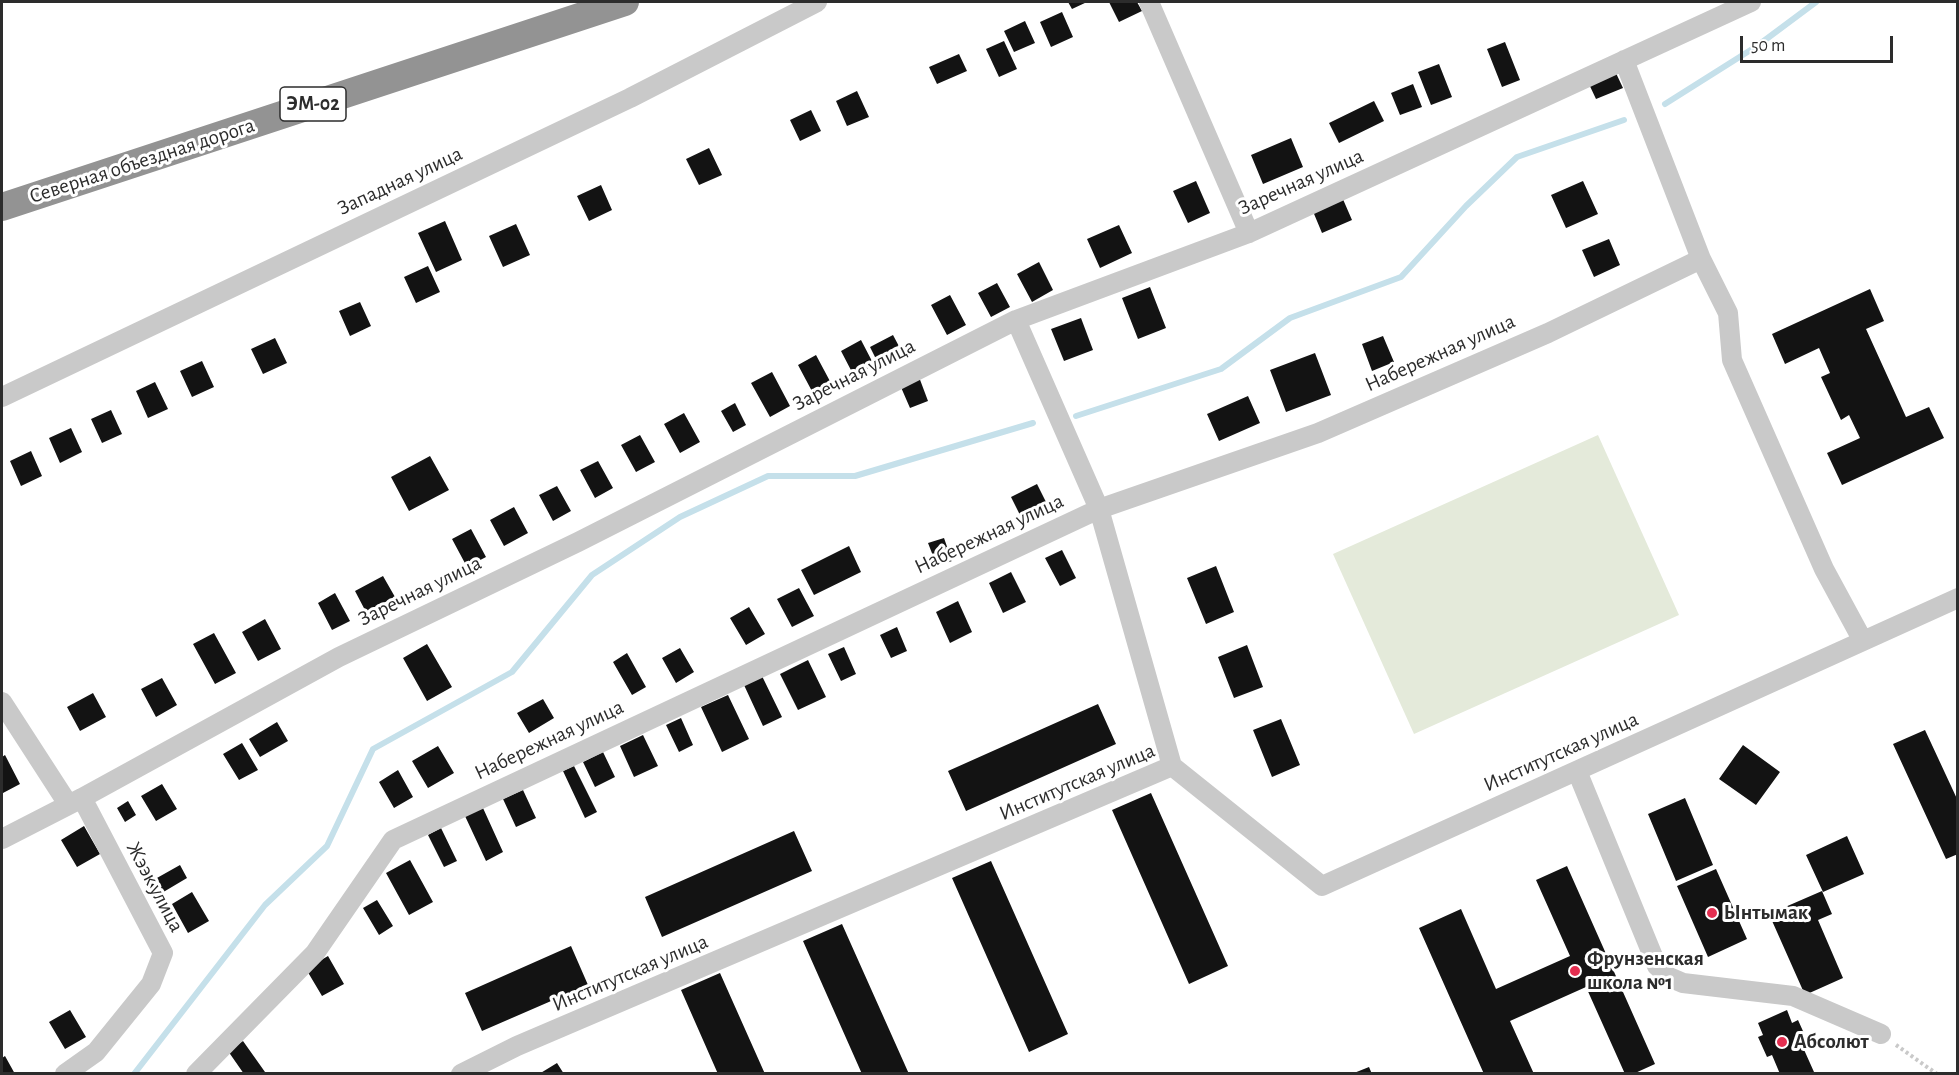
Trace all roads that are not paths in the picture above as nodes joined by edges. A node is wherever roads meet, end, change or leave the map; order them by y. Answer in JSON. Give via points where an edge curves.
{"nodes":[{"id":1,"x":625,"y":2,"type":"edge"},
{"id":2,"x":817,"y":2,"type":"edge"},
{"id":3,"x":1149,"y":2,"type":"edge"},
{"id":4,"x":1751,"y":2,"type":"edge"},
{"id":5,"x":1624,"y":60,"type":"junction"},
{"id":6,"x":2,"y":207,"type":"edge"},
{"id":7,"x":1249,"y":232,"type":"junction"},
{"id":8,"x":1701,"y":259,"type":"junction"},
{"id":9,"x":1016,"y":320,"type":"junction"},
{"id":10,"x":2,"y":397,"type":"edge"},
{"id":11,"x":1099,"y":509,"type":"junction"},
{"id":12,"x":1958,"y":598,"type":"edge"},
{"id":13,"x":1863,"y":641,"type":"junction"},
{"id":14,"x":2,"y":702,"type":"edge"},
{"id":15,"x":1172,"y":766,"type":"junction"},
{"id":16,"x":1577,"y":771,"type":"junction"},
{"id":17,"x":75,"y":801,"type":"junction"},
{"id":18,"x":2,"y":839,"type":"edge"},
{"id":19,"x":1881,"y":1034,"type":"road end"},
{"id":20,"x":484,"y":1069,"type":"edge"},
{"id":21,"x":65,"y":1074,"type":"edge"},
{"id":22,"x":196,"y":1074,"type":"edge"},
{"id":23,"x":461,"y":1074,"type":"edge"}],
"edges":[{"from":1,"to":6,"type":"highway","name":"Северная объездная дорога","number":"ЭМ-02"},
{"from":2,"to":10,"type":"street","name":"Западная улица","via":[[630,98]]},
{"from":3,"to":7,"type":"street"},
{"from":4,"to":5,"type":"street","name":"Заречная улица"},
{"from":5,"to":7,"type":"street","name":"Заречная улица"},
{"from":5,"to":8,"type":"street"},
{"from":7,"to":9,"type":"street","name":"Заречная улица"},
{"from":8,"to":11,"type":"street","name":"Набережная улица","via":[[1548,333],[1318,433]]},
{"from":8,"to":13,"type":"street","via":[[1728,313],[1732,360],[1824,569]]},
{"from":9,"to":11,"type":"street"},
{"from":9,"to":17,"type":"street","name":"Заречная улица","via":[[578,542],[339,657]]},
{"from":11,"to":15,"type":"street"},
{"from":11,"to":22,"type":"street","name":"Набережная улица","via":[[393,840],[315,953]]},
{"from":12,"to":13,"type":"street","name":"Институтская улица"},
{"from":13,"to":16,"type":"street","name":"Институтская улица"},
{"from":14,"to":17,"type":"street","name":"Жээк улица"},
{"from":15,"to":16,"type":"street","name":"Институтская улица","via":[[1322,886]]},
{"from":15,"to":20,"type":"street","name":"Институтская улица","via":[[517,1046]]},
{"from":16,"to":19,"type":"street","via":[[1657,966],[1669,977],[1683,983],[1793,996]]},
{"from":17,"to":18,"type":"street","name":"Заречная улица"},
{"from":17,"to":21,"type":"street","name":"Жээк улица","via":[[163,953],[151,984],[96,1052]]},
{"from":20,"to":23,"type":"street","name":"Институтская улица"}]}
